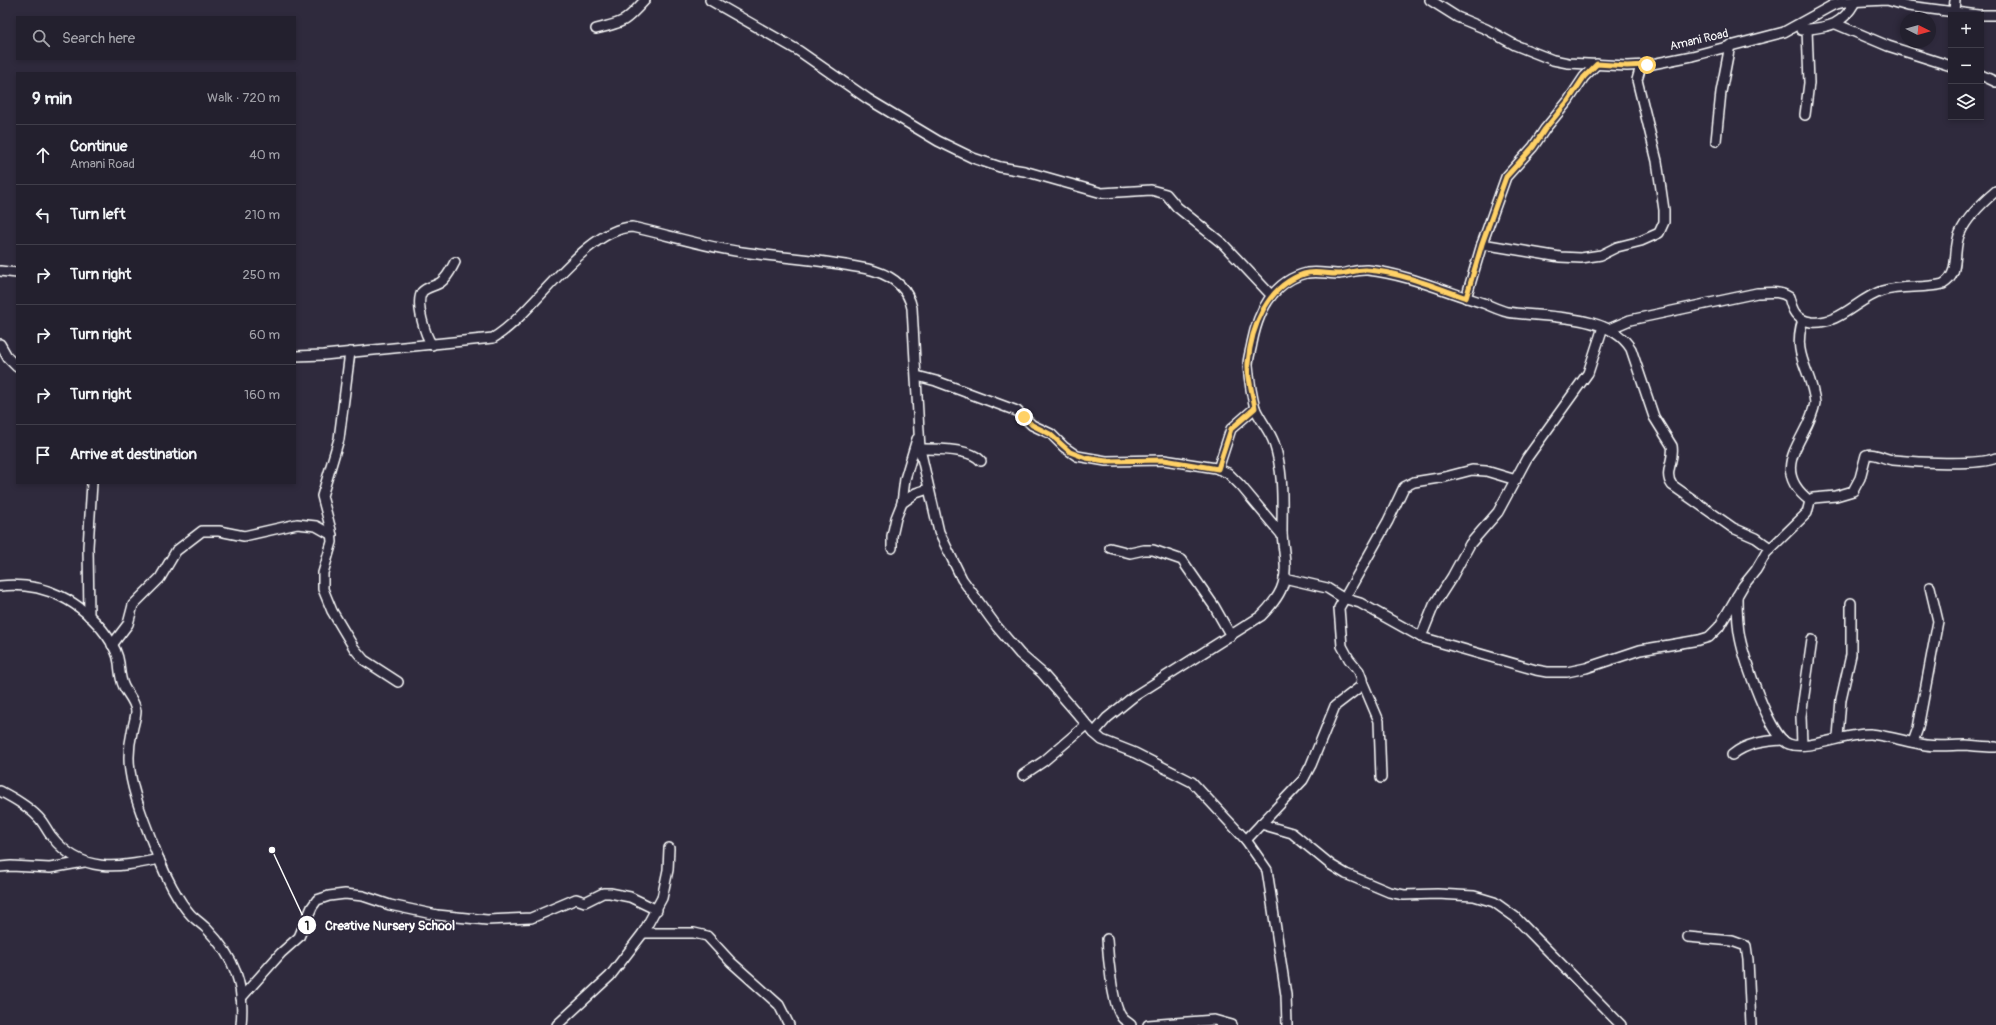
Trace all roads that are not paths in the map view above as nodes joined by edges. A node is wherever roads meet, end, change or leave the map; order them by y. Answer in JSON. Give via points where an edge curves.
{"nodes":[{"id":1,"x":645,"y":0,"type":"edge"},
{"id":2,"x":710,"y":0,"type":"edge"},
{"id":3,"x":1430,"y":0,"type":"edge"},
{"id":4,"x":1956,"y":0,"type":"edge"},
{"id":5,"x":1855,"y":2,"type":"junction"},
{"id":6,"x":1829,"y":3,"type":"edge"},
{"id":7,"x":1954,"y":11,"type":"junction"},
{"id":8,"x":1960,"y":12,"type":"edge"},
{"id":9,"x":1984,"y":15,"type":"edge"},
{"id":10,"x":1996,"y":15,"type":"edge"},
{"id":11,"x":1836,"y":24,"type":"junction"},
{"id":12,"x":596,"y":29,"type":"dead end"},
{"id":13,"x":1807,"y":29,"type":"junction"},
{"id":14,"x":1784,"y":32,"type":"junction"},
{"id":15,"x":1730,"y":45,"type":"junction"},
{"id":16,"x":1597,"y":64,"type":"junction"},
{"id":17,"x":1948,"y":65,"type":"edge"},
{"id":18,"x":1641,"y":66,"type":"junction"},
{"id":19,"x":1984,"y":76,"type":"edge"},
{"id":20,"x":1996,"y":82,"type":"edge"},
{"id":21,"x":1805,"y":115,"type":"dead end"},
{"id":22,"x":1716,"y":141,"type":"dead end"},
{"id":23,"x":1996,"y":191,"type":"edge"},
{"id":24,"x":1482,"y":244,"type":"junction"},
{"id":25,"x":455,"y":262,"type":"dead end"},
{"id":26,"x":0,"y":272,"type":"edge"},
{"id":27,"x":16,"y":273,"type":"edge"},
{"id":28,"x":1272,"y":295,"type":"junction"},
{"id":29,"x":1466,"y":298,"type":"junction"},
{"id":30,"x":1803,"y":320,"type":"junction"},
{"id":31,"x":1606,"y":328,"type":"junction"},
{"id":32,"x":0,"y":344,"type":"edge"},
{"id":33,"x":432,"y":345,"type":"junction"},
{"id":34,"x":350,"y":352,"type":"junction"},
{"id":35,"x":296,"y":356,"type":"edge"},
{"id":36,"x":16,"y":366,"type":"edge"},
{"id":37,"x":917,"y":376,"type":"junction"},
{"id":38,"x":1255,"y":408,"type":"junction"},
{"id":39,"x":919,"y":434,"type":"junction"},
{"id":40,"x":920,"y":449,"type":"junction"},
{"id":41,"x":1996,"y":458,"type":"edge"},
{"id":42,"x":981,"y":461,"type":"dead end"},
{"id":43,"x":1218,"y":469,"type":"junction"},
{"id":44,"x":1516,"y":480,"type":"junction"},
{"id":45,"x":92,"y":484,"type":"edge"},
{"id":46,"x":928,"y":489,"type":"junction"},
{"id":47,"x":1810,"y":501,"type":"junction"},
{"id":48,"x":902,"y":503,"type":"junction"},
{"id":49,"x":1282,"y":534,"type":"junction"},
{"id":50,"x":332,"y":535,"type":"junction"},
{"id":51,"x":892,"y":548,"type":"dead end"},
{"id":52,"x":1110,"y":548,"type":"dead end"},
{"id":53,"x":1770,"y":548,"type":"junction"},
{"id":54,"x":1284,"y":578,"type":"junction"},
{"id":55,"x":0,"y":586,"type":"edge"},
{"id":56,"x":1930,"y":587,"type":"dead end"},
{"id":57,"x":1737,"y":596,"type":"junction"},
{"id":58,"x":1343,"y":598,"type":"junction"},
{"id":59,"x":1851,"y":603,"type":"dead end"},
{"id":60,"x":89,"y":616,"type":"junction"},
{"id":61,"x":1231,"y":636,"type":"junction"},
{"id":62,"x":1421,"y":637,"type":"junction"},
{"id":63,"x":1812,"y":640,"type":"dead end"},
{"id":64,"x":112,"y":645,"type":"junction"},
{"id":65,"x":398,"y":682,"type":"dead end"},
{"id":66,"x":1362,"y":682,"type":"junction"},
{"id":67,"x":1086,"y":725,"type":"junction"},
{"id":68,"x":1094,"y":733,"type":"junction"},
{"id":69,"x":1838,"y":737,"type":"junction"},
{"id":70,"x":1783,"y":740,"type":"junction"},
{"id":71,"x":1913,"y":742,"type":"junction"},
{"id":72,"x":1802,"y":745,"type":"junction"},
{"id":73,"x":1996,"y":747,"type":"edge"},
{"id":74,"x":1732,"y":755,"type":"dead end"},
{"id":75,"x":1023,"y":775,"type":"dead end"},
{"id":76,"x":1381,"y":778,"type":"dead end"},
{"id":77,"x":0,"y":791,"type":"edge"},
{"id":78,"x":1261,"y":824,"type":"junction"},
{"id":79,"x":1246,"y":840,"type":"junction"},
{"id":80,"x":669,"y":848,"type":"dead end"},
{"id":81,"x":159,"y":859,"type":"junction"},
{"id":82,"x":84,"y":862,"type":"junction"},
{"id":83,"x":0,"y":867,"type":"edge"},
{"id":84,"x":657,"y":910,"type":"junction"},
{"id":85,"x":643,"y":933,"type":"junction"},
{"id":86,"x":1688,"y":937,"type":"dead end"},
{"id":87,"x":1107,"y":939,"type":"dead end"},
{"id":88,"x":241,"y":998,"type":"junction"},
{"id":89,"x":240,"y":1025,"type":"edge"},
{"id":90,"x":557,"y":1025,"type":"edge"},
{"id":91,"x":789,"y":1025,"type":"edge"},
{"id":92,"x":1131,"y":1025,"type":"edge"},
{"id":93,"x":1148,"y":1025,"type":"edge"},
{"id":94,"x":1232,"y":1025,"type":"edge"},
{"id":95,"x":1287,"y":1025,"type":"edge"},
{"id":96,"x":1621,"y":1025,"type":"edge"},
{"id":97,"x":1751,"y":1025,"type":"edge"}],
"edges":[{"from":1,"to":12,"type":"street","via":[[629,18],[618,24]]},
{"from":2,"to":28,"type":"street","via":[[799,51],[868,99],[972,158],[1102,193],[1151,190],[1166,194],[1177,207],[1222,244]]},
{"from":3,"to":16,"type":"street","name":"Amani Road","via":[[1457,17],[1486,28],[1520,47],[1568,63]]},
{"from":4,"to":7,"type":"street"},
{"from":5,"to":6,"type":"street","name":"Amani Road"},
{"from":5,"to":7,"type":"street","name":"Amani Road","via":[[1888,0],[1908,6]]},
{"from":5,"to":11,"type":"street","via":[[1849,13]]},
{"from":6,"to":14,"type":"street","name":"Amani Road"},
{"from":7,"to":8,"type":"street","name":"Amani Road"},
{"from":9,"to":10,"type":"street"},
{"from":11,"to":13,"type":"street"},
{"from":11,"to":17,"type":"street","via":[[1888,46]]},
{"from":13,"to":14,"type":"street"},
{"from":13,"to":21,"type":"street","via":[[1809,83]]},
{"from":14,"to":15,"type":"street","name":"Amani Road"},
{"from":15,"to":18,"type":"street","name":"Amani Road"},
{"from":15,"to":22,"type":"street","via":[[1721,92]]},
{"from":16,"to":18,"type":"street","name":"Amani Road"},
{"from":16,"to":24,"type":"street","via":[[1584,77],[1533,147],[1506,177]]},
{"from":18,"to":24,"type":"street","via":[[1637,80],[1657,161],[1664,210],[1664,222],[1660,233],[1602,255],[1580,258]]},
{"from":19,"to":20,"type":"street"},
{"from":23,"to":30,"type":"street","via":[[1965,224],[1955,249],[1954,268],[1950,280],[1934,286],[1882,291],[1841,316],[1827,321]]},
{"from":24,"to":29,"type":"street"},
{"from":25,"to":33,"type":"street","via":[[442,282],[421,293],[424,327]]},
{"from":26,"to":27,"type":"street"},
{"from":28,"to":29,"type":"street","via":[[1283,285],[1304,274],[1340,274],[1369,270],[1415,280]]},
{"from":28,"to":38,"type":"street","via":[[1263,309],[1254,334],[1248,364]]},
{"from":29,"to":31,"type":"street","via":[[1504,311],[1565,318]]},
{"from":30,"to":31,"type":"street","via":[[1794,312],[1789,297],[1780,292],[1756,293],[1630,320]]},
{"from":30,"to":47,"type":"street","via":[[1798,344],[1815,403],[1814,411],[1791,459],[1796,486]]},
{"from":31,"to":44,"type":"street","via":[[1588,373],[1527,458]]},
{"from":31,"to":53,"type":"street","via":[[1626,341],[1631,349],[1654,417],[1672,446],[1668,476],[1672,486],[1733,528],[1756,538]]},
{"from":32,"to":36,"type":"street"},
{"from":33,"to":34,"type":"street"},
{"from":33,"to":37,"type":"street","via":[[493,338],[500,334],[589,248],[616,230],[632,228],[742,252],[804,258],[876,271],[904,288],[910,297]]},
{"from":34,"to":35,"type":"street"},
{"from":34,"to":50,"type":"street","via":[[339,439],[322,496]]},
{"from":37,"to":39,"type":"street"},
{"from":37,"to":43,"type":"street","via":[[1017,411],[1032,425],[1050,434],[1064,448],[1077,456],[1106,461],[1164,460]]},
{"from":38,"to":43,"type":"street","via":[[1231,429]]},
{"from":38,"to":49,"type":"street","via":[[1273,441],[1281,472]]},
{"from":39,"to":40,"type":"street"},
{"from":39,"to":48,"type":"street","via":[[905,479]]},
{"from":40,"to":42,"type":"street","via":[[968,453]]},
{"from":40,"to":46,"type":"street"},
{"from":41,"to":47,"type":"street","via":[[1974,462],[1901,461],[1869,454],[1866,455],[1860,478],[1853,491],[1836,496],[1818,496]]},
{"from":43,"to":49,"type":"street","via":[[1228,473],[1241,486]]},
{"from":44,"to":58,"type":"street","via":[[1480,470],[1407,484],[1356,580]]},
{"from":44,"to":62,"type":"street","via":[[1498,512],[1470,544],[1434,605]]},
{"from":45,"to":60,"type":"street","via":[[88,547]]},
{"from":46,"to":48,"type":"street","via":[[916,493]]},
{"from":46,"to":67,"type":"street","via":[[939,532],[962,579],[1015,648],[1042,673]]},
{"from":47,"to":53,"type":"street","via":[[1807,513]]},
{"from":48,"to":51,"type":"street","via":[[896,518]]},
{"from":49,"to":54,"type":"street"},
{"from":50,"to":64,"type":"street","via":[[316,526],[297,524],[244,536],[219,531],[202,531],[176,551],[160,578],[133,605],[128,624]]},
{"from":50,"to":65,"type":"street","via":[[331,551],[323,572],[325,597],[354,648],[364,660]]},
{"from":52,"to":61,"type":"street","via":[[1130,554],[1153,550],[1182,560]]},
{"from":53,"to":57,"type":"street"},
{"from":54,"to":58,"type":"street","via":[[1320,585]]},
{"from":54,"to":61,"type":"street","via":[[1281,591],[1270,607]]},
{"from":55,"to":60,"type":"street","via":[[42,588],[69,601]]},
{"from":56,"to":71,"type":"street","via":[[1938,627]]},
{"from":57,"to":62,"type":"street","via":[[1719,627],[1709,637],[1640,650],[1567,672],[1536,670]]},
{"from":57,"to":70,"type":"street","via":[[1737,619],[1745,657],[1765,711]]},
{"from":58,"to":62,"type":"street","via":[[1360,603]]},
{"from":58,"to":66,"type":"street","via":[[1339,608],[1342,646],[1359,671]]},
{"from":59,"to":69,"type":"street","via":[[1852,655],[1841,699]]},
{"from":60,"to":64,"type":"street"},
{"from":61,"to":68,"type":"street","via":[[1132,697]]},
{"from":63,"to":72,"type":"street","via":[[1801,716]]},
{"from":64,"to":81,"type":"street","via":[[119,662],[124,687],[136,712],[130,745],[132,784]]},
{"from":66,"to":76,"type":"street","via":[[1380,720]]},
{"from":66,"to":78,"type":"street","via":[[1359,688],[1335,706],[1303,780]]},
{"from":67,"to":68,"type":"street"},
{"from":67,"to":75,"type":"street","via":[[1044,761]]},
{"from":68,"to":79,"type":"street","via":[[1102,740],[1135,753],[1192,782]]},
{"from":69,"to":71,"type":"street","via":[[1874,735]]},
{"from":69,"to":72,"type":"street"},
{"from":70,"to":72,"type":"street","via":[[1788,744]]},
{"from":70,"to":74,"type":"street","via":[[1750,745]]},
{"from":71,"to":73,"type":"street","via":[[1928,745]]},
{"from":77,"to":82,"type":"street","via":[[39,817],[61,847]]},
{"from":78,"to":79,"type":"street"},
{"from":78,"to":96,"type":"street","via":[[1292,833],[1331,865],[1389,892],[1404,895],[1474,896],[1494,902],[1516,917]]},
{"from":79,"to":95,"type":"street","via":[[1267,870],[1286,994]]},
{"from":80,"to":84,"type":"street","via":[[665,887]]},
{"from":81,"to":82,"type":"street","via":[[109,867]]},
{"from":81,"to":88,"type":"street","via":[[191,915],[229,955],[236,970]]},
{"from":82,"to":83,"type":"street","via":[[50,868]]},
{"from":84,"to":85,"type":"street"},
{"from":84,"to":88,"type":"street","via":[[630,897],[603,893],[585,902],[576,899],[531,918],[480,919],[430,914],[363,896],[330,896],[317,900],[299,937],[281,953]]},
{"from":85,"to":90,"type":"street","via":[[610,976]]},
{"from":85,"to":91,"type":"street","via":[[694,933],[707,936],[731,962],[779,1005]]},
{"from":86,"to":97,"type":"street","via":[[1732,941],[1746,946]]},
{"from":87,"to":92,"type":"street","via":[[1114,993],[1121,1016]]},
{"from":88,"to":89,"type":"street"},
{"from":93,"to":94,"type":"street","via":[[1214,1020]]}]}
